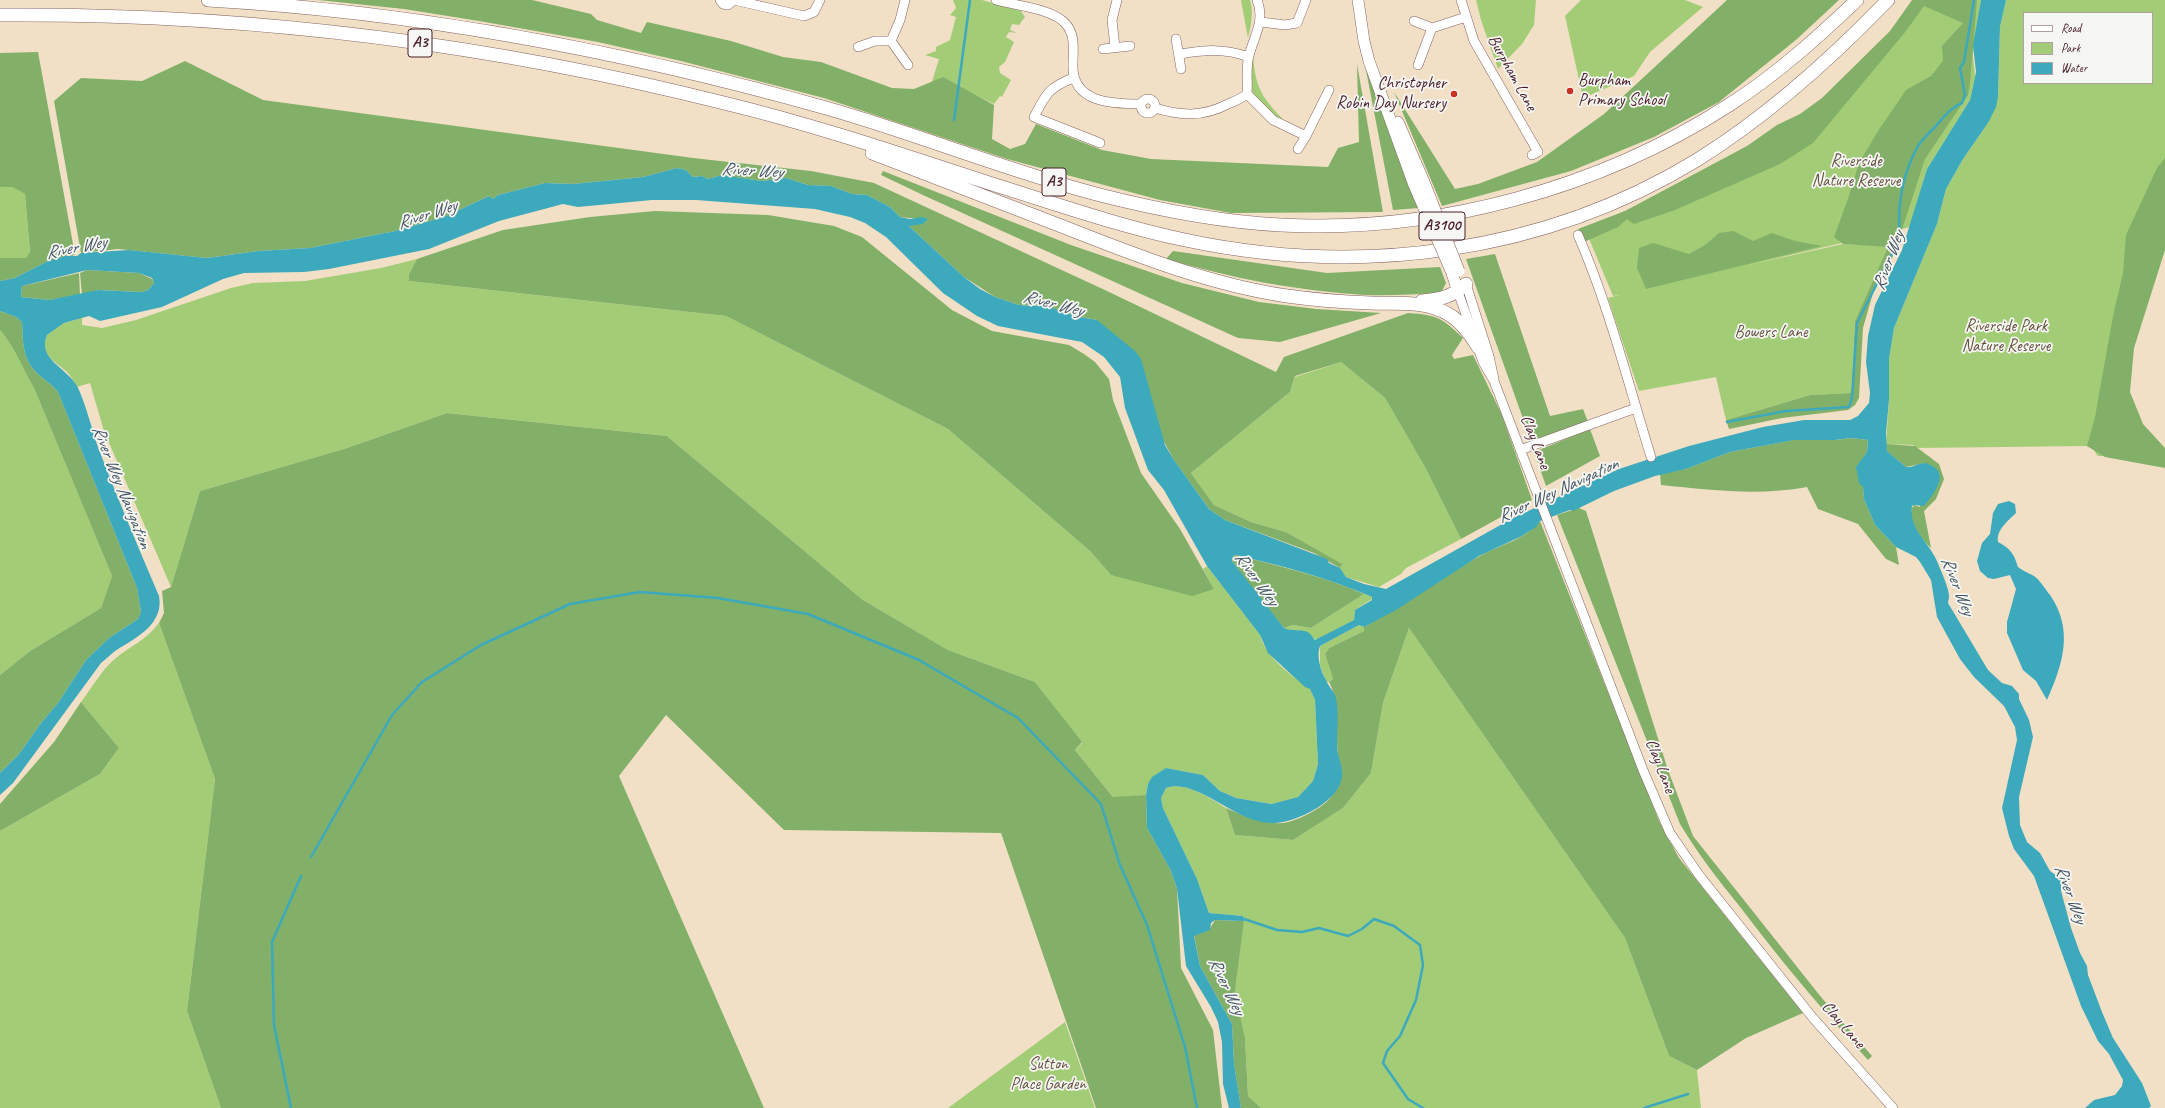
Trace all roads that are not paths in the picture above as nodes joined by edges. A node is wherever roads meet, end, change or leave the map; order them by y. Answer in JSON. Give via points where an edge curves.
{"nodes":[{"id":1,"x":208,"y":0,"type":"edge"},
{"id":2,"x":720,"y":0,"type":"edge"},
{"id":3,"x":734,"y":0,"type":"edge"},
{"id":4,"x":820,"y":0,"type":"edge"},
{"id":5,"x":905,"y":0,"type":"edge"},
{"id":6,"x":996,"y":0,"type":"edge"},
{"id":7,"x":1117,"y":0,"type":"edge"},
{"id":8,"x":1257,"y":0,"type":"edge"},
{"id":9,"x":1306,"y":0,"type":"edge"},
{"id":10,"x":1358,"y":0,"type":"edge"},
{"id":11,"x":1365,"y":0,"type":"edge"},
{"id":12,"x":1462,"y":0,"type":"edge"},
{"id":13,"x":1858,"y":0,"type":"edge"},
{"id":14,"x":1888,"y":0,"type":"edge"},
{"id":15,"x":0,"y":15,"type":"edge"},
{"id":16,"x":1466,"y":18,"type":"junction"},
{"id":17,"x":1414,"y":21,"type":"dead end"},
{"id":18,"x":1261,"y":22,"type":"junction"},
{"id":19,"x":1432,"y":28,"type":"junction"},
{"id":20,"x":1176,"y":39,"type":"dead end"},
{"id":21,"x":891,"y":41,"type":"junction"},
{"id":22,"x":1130,"y":46,"type":"dead end"},
{"id":23,"x":858,"y":47,"type":"dead end"},
{"id":24,"x":1115,"y":47,"type":"junction"},
{"id":25,"x":1103,"y":49,"type":"dead end"},
{"id":26,"x":1180,"y":54,"type":"junction"},
{"id":27,"x":1249,"y":57,"type":"junction"},
{"id":28,"x":908,"y":65,"type":"dead end"},
{"id":29,"x":1418,"y":65,"type":"dead end"},
{"id":30,"x":1181,"y":69,"type":"dead end"},
{"id":31,"x":1073,"y":78,"type":"junction"},
{"id":32,"x":1329,"y":90,"type":"dead end"},
{"id":33,"x":1247,"y":94,"type":"junction"},
{"id":34,"x":772,"y":115,"type":"junction"},
{"id":35,"x":1306,"y":136,"type":"junction"},
{"id":36,"x":1100,"y":143,"type":"dead end"},
{"id":37,"x":1298,"y":149,"type":"dead end"},
{"id":38,"x":1532,"y":156,"type":"dead end"},
{"id":39,"x":1419,"y":184,"type":"junction"},
{"id":40,"x":1578,"y":235,"type":"dead end"},
{"id":41,"x":1462,"y":288,"type":"junction"},
{"id":42,"x":1409,"y":304,"type":"junction"},
{"id":43,"x":1478,"y":347,"type":"junction"},
{"id":44,"x":1494,"y":381,"type":"junction"},
{"id":45,"x":1636,"y":408,"type":"junction"},
{"id":46,"x":1520,"y":450,"type":"junction"},
{"id":47,"x":1651,"y":457,"type":"dead end"},
{"id":48,"x":1893,"y":1108,"type":"edge"}],
"edges":[{"from":1,"to":13,"type":"highway","number":"A3","via":[[371,15],[553,44],[735,83],[829,109],[1100,195],[1196,216],[1244,222],[1324,226],[1390,222],[1489,205],[1556,187],[1629,159],[1692,128],[1731,104],[1794,57]]},
{"from":2,"to":3,"type":"street","via":[[728,5]]},
{"from":3,"to":4,"type":"street","via":[[804,16],[814,12]]},
{"from":5,"to":21,"type":"street"},
{"from":6,"to":31,"type":"street","via":[[1054,16],[1064,22],[1072,32]]},
{"from":7,"to":24,"type":"street","via":[[1112,20]]},
{"from":8,"to":18,"type":"street"},
{"from":9,"to":18,"type":"street","via":[[1297,23],[1286,25]]},
{"from":10,"to":39,"type":"main road","name":"Clay Lane","number":"A3100","via":[[1369,61]]},
{"from":11,"to":39,"type":"main road","name":"Clay Lane","number":"A3100","via":[[1375,58]]},
{"from":12,"to":16,"type":"street","name":"Burpham Lane"},
{"from":14,"to":34,"type":"highway","number":"A3","via":[[1796,88],[1736,135],[1694,162],[1586,213],[1506,238],[1426,253],[1345,258],[1303,257],[1264,254],[1182,240],[1079,212],[840,134]]},
{"from":15,"to":34,"type":"highway","number":"A3","via":[[63,14],[250,24],[398,39],[630,80]]},
{"from":16,"to":19,"type":"street"},
{"from":16,"to":38,"type":"street","name":"Burpham Lane","via":[[1491,72],[1538,152]]},
{"from":17,"to":19,"type":"street"},
{"from":18,"to":27,"type":"street"},
{"from":19,"to":29,"type":"street"},
{"from":20,"to":26,"type":"street"},
{"from":21,"to":23,"type":"street","via":[[875,41]]},
{"from":21,"to":28,"type":"street"},
{"from":22,"to":24,"type":"street"},
{"from":24,"to":25,"type":"street"},
{"from":26,"to":27,"type":"street","via":[[1212,49],[1232,51]]},
{"from":26,"to":30,"type":"street"},
{"from":27,"to":33,"type":"street"},
{"from":31,"to":33,"type":"street","via":[[1084,92],[1096,100],[1141,104],[1150,100],[1155,108],[1176,114],[1192,115],[1216,110],[1240,100]]},
{"from":31,"to":36,"type":"street","via":[[1055,85],[1034,117]]},
{"from":32,"to":35,"type":"street"},
{"from":33,"to":35,"type":"street","via":[[1273,120]]},
{"from":34,"to":42,"type":"highway","via":[[1112,246],[1181,270],[1287,296]]},
{"from":35,"to":37,"type":"street"},
{"from":39,"to":41,"type":"main road","name":"Clay Lane","number":"A3100","bridge":true},
{"from":40,"to":45,"type":"street","via":[[1602,295]]},
{"from":41,"to":42,"type":"highway","via":[[1440,300]]},
{"from":41,"to":43,"type":"street","name":"Clay Lane"},
{"from":41,"to":44,"type":"street","name":"Clay Lane","via":[[1489,356]]},
{"from":42,"to":43,"type":"highway","via":[[1438,309],[1448,314],[1466,329]]},
{"from":43,"to":44,"type":"street","name":"Clay Lane","via":[[1487,372]]},
{"from":44,"to":46,"type":"street","name":"Clay Lane"},
{"from":45,"to":46,"type":"street"},
{"from":45,"to":47,"type":"street"},
{"from":46,"to":48,"type":"street","name":"Clay Lane","via":[[1656,802],[1680,849],[1813,1018]]}]}
